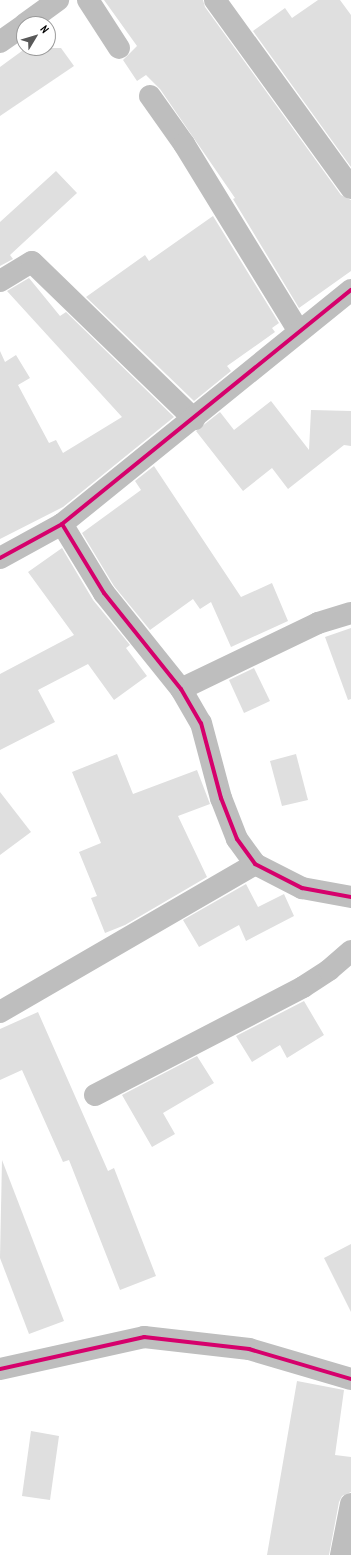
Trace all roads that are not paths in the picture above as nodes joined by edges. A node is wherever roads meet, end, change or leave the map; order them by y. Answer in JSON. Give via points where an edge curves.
{"nodes":[{"id":1,"x":58,"y":0,"type":"edge"},
{"id":2,"x":88,"y":0,"type":"edge"},
{"id":3,"x":215,"y":0,"type":"edge"},
{"id":4,"x":35,"y":16,"type":"edge"},
{"id":5,"x":16,"y":30,"type":"edge"},
{"id":6,"x":0,"y":42,"type":"edge"},
{"id":7,"x":118,"y":48,"type":"dead end"},
{"id":8,"x":150,"y":96,"type":"dead end"},
{"id":9,"x":351,"y":188,"type":"edge"},
{"id":10,"x":0,"y":282,"type":"edge"},
{"id":11,"x":351,"y":290,"type":"edge"},
{"id":12,"x":299,"y":332,"type":"junction"},
{"id":13,"x":194,"y":419,"type":"junction"},
{"id":14,"x":62,"y":524,"type":"junction"},
{"id":15,"x":0,"y":558,"type":"edge"},
{"id":16,"x":351,"y":613,"type":"edge"},
{"id":17,"x":182,"y":689,"type":"junction"},
{"id":18,"x":255,"y":864,"type":"junction"},
{"id":19,"x":351,"y":897,"type":"edge"},
{"id":20,"x":351,"y":951,"type":"edge"},
{"id":21,"x":0,"y":1012,"type":"edge"},
{"id":22,"x":95,"y":1095,"type":"dead end"},
{"id":23,"x":0,"y":1368,"type":"edge"},
{"id":24,"x":351,"y":1379,"type":"edge"},
{"id":25,"x":351,"y":1504,"type":"edge"},
{"id":26,"x":341,"y":1555,"type":"edge"}],
"edges":[{"from":1,"to":4,"type":"street"},
{"from":2,"to":7,"type":"street"},
{"from":3,"to":9,"type":"street"},
{"from":5,"to":6,"type":"street"},
{"from":8,"to":12,"type":"street","via":[[184,144]]},
{"from":10,"to":13,"type":"street","via":[[32,262]]},
{"from":11,"to":12,"type":"street"},
{"from":12,"to":13,"type":"street"},
{"from":13,"to":14,"type":"street"},
{"from":14,"to":15,"type":"street"},
{"from":14,"to":17,"type":"street","via":[[104,593]]},
{"from":16,"to":17,"type":"street","via":[[318,623]]},
{"from":17,"to":18,"type":"street","via":[[201,723],[221,798],[237,838]]},
{"from":18,"to":19,"type":"street","via":[[302,888]]},
{"from":18,"to":21,"type":"street"},
{"from":20,"to":22,"type":"street","via":[[303,987]]},
{"from":23,"to":24,"type":"street","via":[[144,1337],[249,1349]]},
{"from":25,"to":26,"type":"street"}]}
